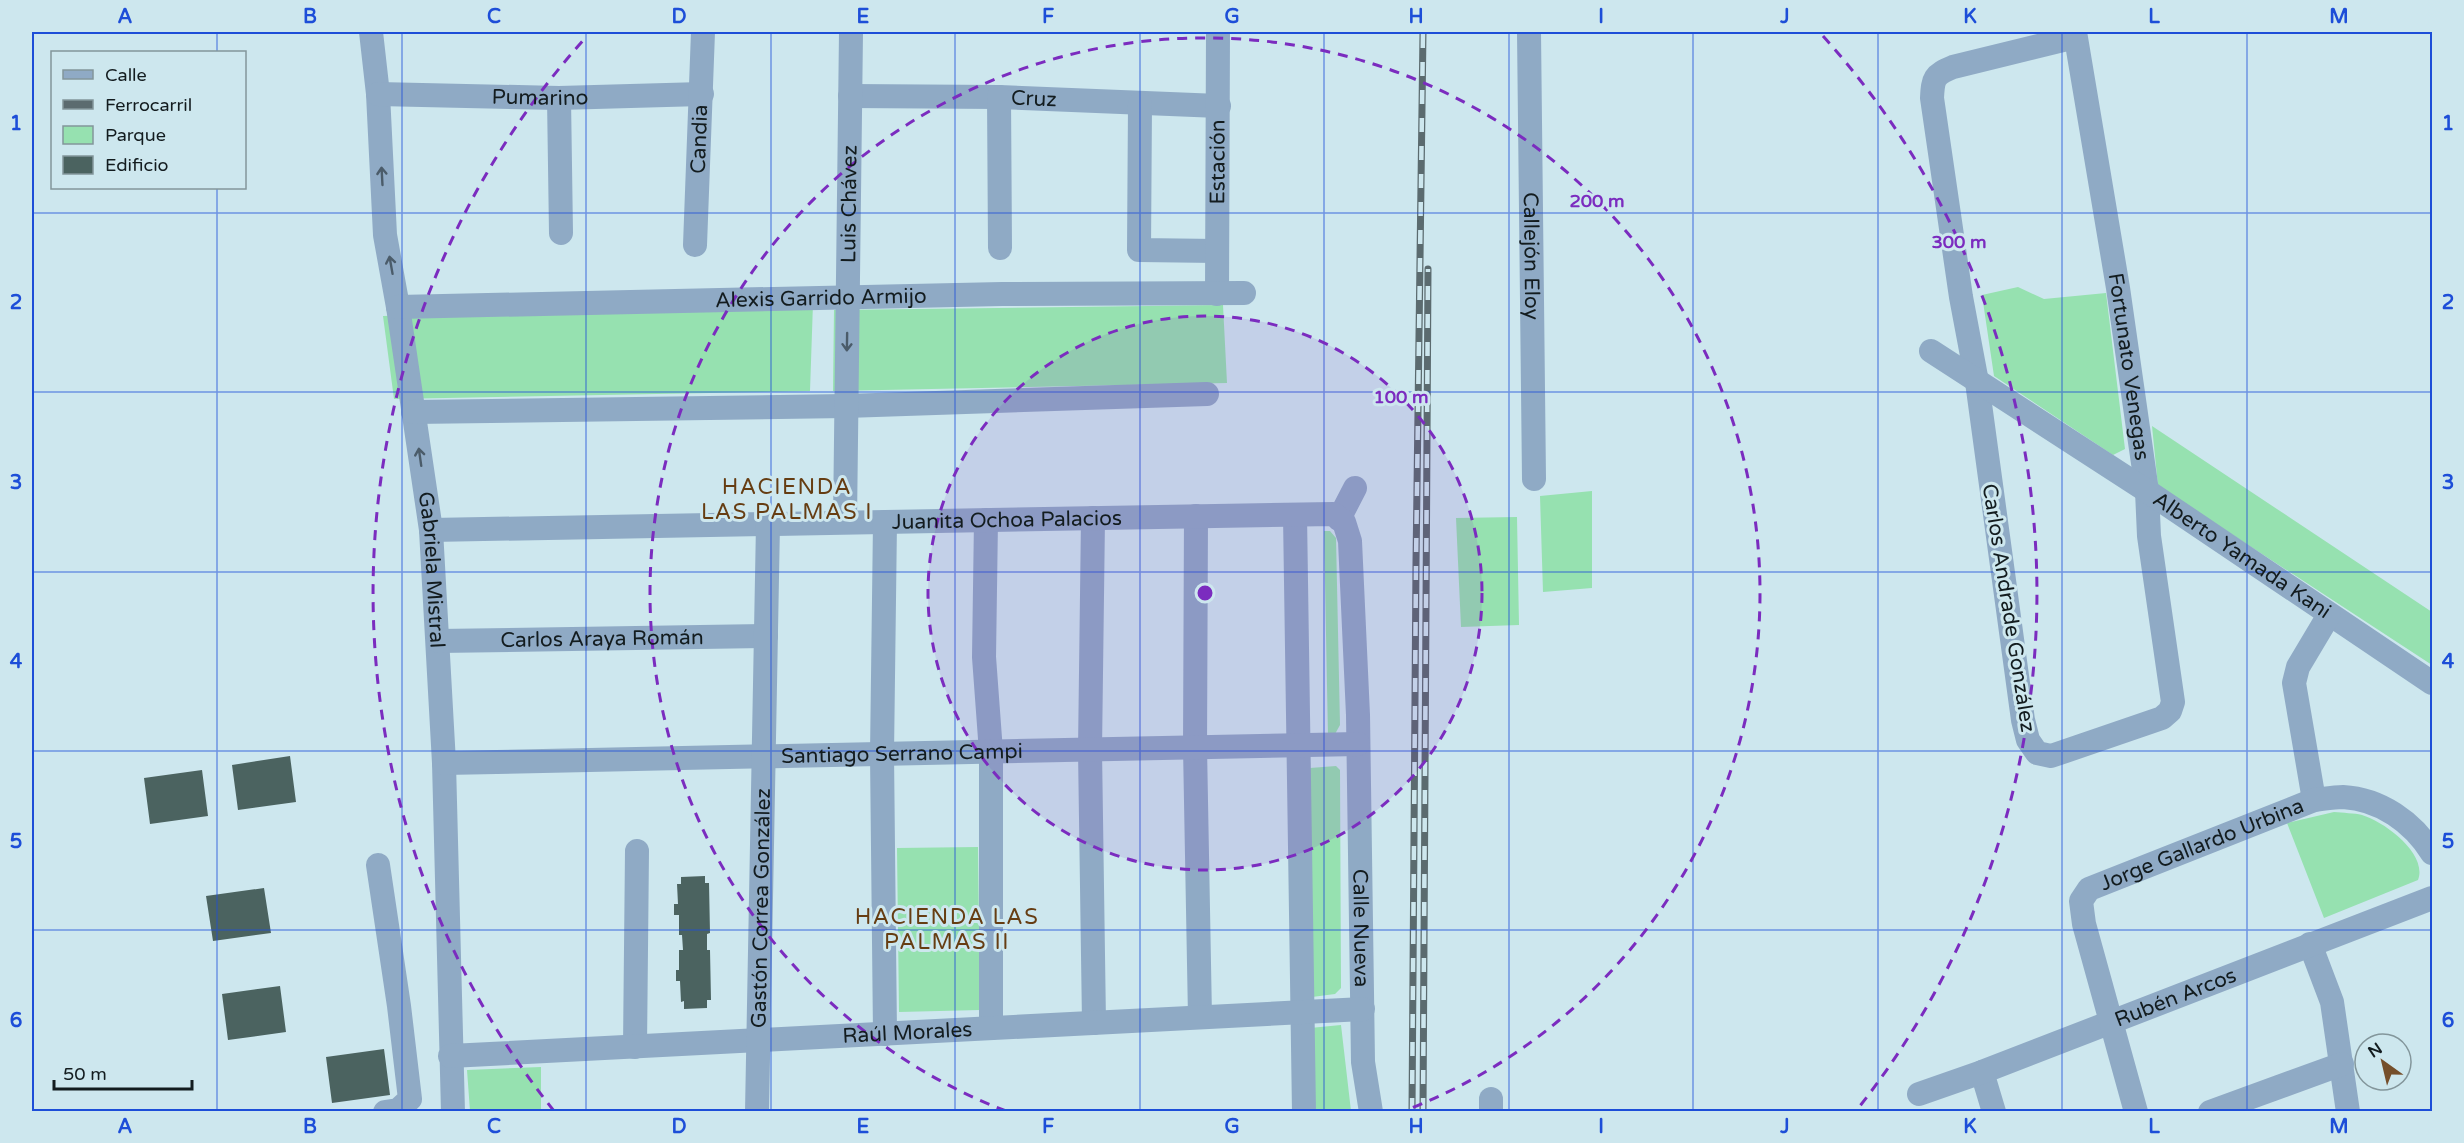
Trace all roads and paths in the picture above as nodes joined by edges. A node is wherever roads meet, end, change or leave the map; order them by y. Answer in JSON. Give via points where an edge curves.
{"nodes":[{"id":1,"x":371,"y":32,"type":"edge"},
{"id":2,"x":703,"y":32,"type":"edge"},
{"id":3,"x":851,"y":32,"type":"edge"},
{"id":4,"x":1218,"y":32,"type":"edge"},
{"id":5,"x":1529,"y":32,"type":"edge"},
{"id":6,"x":2075,"y":34,"type":"edge"},
{"id":7,"x":378,"y":94,"type":"junction"},
{"id":8,"x":702,"y":94,"type":"junction"},
{"id":9,"x":850,"y":96,"type":"junction"},
{"id":10,"x":999,"y":97,"type":"junction"},
{"id":11,"x":559,"y":98,"type":"junction"},
{"id":12,"x":1140,"y":104,"type":"junction"},
{"id":13,"x":1219,"y":106,"type":"junction"},
{"id":14,"x":561,"y":233,"type":"dead end"},
{"id":15,"x":694,"y":245,"type":"dead end"},
{"id":16,"x":1000,"y":248,"type":"dead end"},
{"id":17,"x":1217,"y":250,"type":"junction"},
{"id":18,"x":1244,"y":293,"type":"dead end"},
{"id":19,"x":1217,"y":294,"type":"junction"},
{"id":20,"x":848,"y":298,"type":"junction"},
{"id":21,"x":398,"y":307,"type":"junction"},
{"id":22,"x":1931,"y":351,"type":"dead end"},
{"id":23,"x":1977,"y":382,"type":"junction"},
{"id":24,"x":1207,"y":394,"type":"dead end"},
{"id":25,"x":846,"y":406,"type":"junction"},
{"id":26,"x":413,"y":412,"type":"junction"},
{"id":27,"x":1534,"y":478,"type":"dead end"},
{"id":28,"x":1355,"y":488,"type":"dead end"},
{"id":29,"x":2147,"y":491,"type":"junction"},
{"id":30,"x":1295,"y":515,"type":"junction"},
{"id":31,"x":1197,"y":516,"type":"junction"},
{"id":32,"x":1336,"y":516,"type":"junction"},
{"id":33,"x":1092,"y":518,"type":"junction"},
{"id":34,"x":986,"y":520,"type":"junction"},
{"id":35,"x":845,"y":522,"type":"junction"},
{"id":36,"x":885,"y":522,"type":"junction"},
{"id":37,"x":768,"y":524,"type":"junction"},
{"id":38,"x":430,"y":530,"type":"junction"},
{"id":39,"x":2329,"y":615,"type":"junction"},
{"id":40,"x":766,"y":636,"type":"junction"},
{"id":41,"x":438,"y":641,"type":"junction"},
{"id":42,"x":2433,"y":683,"type":"edge"},
{"id":43,"x":2173,"y":702,"type":"joint"},
{"id":44,"x":1358,"y":744,"type":"junction"},
{"id":45,"x":1299,"y":745,"type":"junction"},
{"id":46,"x":1195,"y":747,"type":"junction"},
{"id":47,"x":1090,"y":750,"type":"junction"},
{"id":48,"x":991,"y":752,"type":"junction"},
{"id":49,"x":882,"y":754,"type":"junction"},
{"id":50,"x":764,"y":757,"type":"junction"},
{"id":51,"x":444,"y":763,"type":"junction"},
{"id":52,"x":2314,"y":800,"type":"junction"},
{"id":53,"x":637,"y":851,"type":"dead end"},
{"id":54,"x":2433,"y":853,"type":"edge"},
{"id":55,"x":378,"y":865,"type":"dead end"},
{"id":56,"x":2433,"y":897,"type":"edge"},
{"id":57,"x":2310,"y":944,"type":"junction"},
{"id":58,"x":1363,"y":1009,"type":"junction"},
{"id":59,"x":1303,"y":1012,"type":"junction"},
{"id":60,"x":1200,"y":1017,"type":"junction"},
{"id":61,"x":2110,"y":1022,"type":"junction"},
{"id":62,"x":1094,"y":1023,"type":"junction"},
{"id":63,"x":991,"y":1028,"type":"junction"},
{"id":64,"x":885,"y":1034,"type":"junction"},
{"id":65,"x":758,"y":1040,"type":"junction"},
{"id":66,"x":635,"y":1047,"type":"junction"},
{"id":67,"x":450,"y":1056,"type":"junction"},
{"id":68,"x":2342,"y":1064,"type":"junction"},
{"id":69,"x":1982,"y":1072,"type":"junction"},
{"id":70,"x":1919,"y":1094,"type":"dead end"},
{"id":71,"x":384,"y":1112,"type":"edge"},
{"id":72,"x":453,"y":1112,"type":"edge"},
{"id":73,"x":757,"y":1112,"type":"edge"},
{"id":74,"x":1304,"y":1112,"type":"edge"},
{"id":75,"x":1371,"y":1112,"type":"edge"},
{"id":76,"x":1994,"y":1112,"type":"edge"},
{"id":77,"x":2136,"y":1112,"type":"edge"},
{"id":78,"x":2210,"y":1112,"type":"edge"},
{"id":79,"x":2348,"y":1112,"type":"edge"}],
"edges":[{"from":1,"to":7,"type":"street","name":"Gabriela Mistral"},
{"from":2,"to":8,"type":"street","name":"Candia"},
{"from":3,"to":9,"type":"street","name":"Luis Chávez"},
{"from":4,"to":13,"type":"street","name":"Estación"},
{"from":5,"to":27,"type":"street","name":"Callejón Eloy"},
{"from":6,"to":23,"type":"street","name":"Carlos Andrade González","via":[[1939,73],[1933,82],[1932,98],[1961,297]]},
{"from":6,"to":29,"type":"street","name":"Fortunato Venegas"},
{"from":7,"to":11,"type":"street","name":"Pumarino"},
{"from":21,"to":7,"type":"street","name":"Gabriela Mistral","one_way":true,"via":[[385,235]]},
{"from":8,"to":11,"type":"street","name":"Pumarino"},
{"from":8,"to":15,"type":"street","name":"Candia"},
{"from":9,"to":10,"type":"street","name":"Cruz"},
{"from":9,"to":20,"type":"street","name":"Luis Chávez"},
{"from":10,"to":12,"type":"street","name":"Cruz"},
{"from":10,"to":16,"type":"street"},
{"from":11,"to":14,"type":"street"},
{"from":12,"to":13,"type":"street","name":"Cruz"},
{"from":12,"to":17,"type":"street","via":[[1139,250]]},
{"from":13,"to":17,"type":"street","name":"Estación"},
{"from":17,"to":19,"type":"street","name":"Estación"},
{"from":18,"to":19,"type":"street","name":"Alexis Garrido Armijo"},
{"from":19,"to":20,"type":"street","name":"Alexis Garrido Armijo"},
{"from":20,"to":21,"type":"street","name":"Alexis Garrido Armijo"},
{"from":20,"to":25,"type":"street","name":"Luis Chávez","one_way":true},
{"from":21,"to":26,"type":"street","name":"Gabriela Mistral"},
{"from":22,"to":23,"type":"street","name":"Alberto Yamada Kani"},
{"from":23,"to":29,"type":"street","name":"Alberto Yamada Kani"},
{"from":23,"to":43,"type":"street","name":"Carlos Andrade González","via":[[2028,740],[2037,753],[2051,756],[2162,718]]},
{"from":24,"to":25,"type":"street"},
{"from":25,"to":26,"type":"street"},
{"from":25,"to":35,"type":"street","name":"Luis Chávez"},
{"from":38,"to":26,"type":"street","name":"Gabriela Mistral","one_way":true},
{"from":28,"to":32,"type":"street"},
{"from":29,"to":39,"type":"street","name":"Alberto Yamada Kani"},
{"from":29,"to":43,"type":"street","name":"Fortunato Venegas","via":[[2149,536]]},
{"from":30,"to":31,"type":"street","name":"Juanita Ochoa Palacios"},
{"from":30,"to":32,"type":"street","name":"Juanita Ochoa Palacios"},
{"from":30,"to":45,"type":"street"},
{"from":31,"to":33,"type":"street","name":"Juanita Ochoa Palacios"},
{"from":31,"to":46,"type":"street"},
{"from":32,"to":44,"type":"street","name":"Calle Nueva","via":[[1344,522],[1350,541]]},
{"from":33,"to":34,"type":"street","name":"Juanita Ochoa Palacios"},
{"from":33,"to":47,"type":"street"},
{"from":34,"to":36,"type":"street","name":"Juanita Ochoa Palacios"},
{"from":34,"to":48,"type":"street","via":[[984,657]]},
{"from":35,"to":36,"type":"street","name":"Juanita Ochoa Palacios"},
{"from":35,"to":37,"type":"street","name":"Juanita Ochoa Palacios"},
{"from":36,"to":49,"type":"street"},
{"from":37,"to":38,"type":"street","name":"Juanita Ochoa Palacios"},
{"from":37,"to":40,"type":"street","name":"Gastón Correa González"},
{"from":38,"to":41,"type":"street","name":"Gabriela Mistral"},
{"from":39,"to":42,"type":"street","name":"Alberto Yamada Kani"},
{"from":39,"to":52,"type":"street","via":[[2298,667],[2294,684]]},
{"from":40,"to":41,"type":"street","name":"Carlos Araya Román"},
{"from":40,"to":50,"type":"street","name":"Gastón Correa González"},
{"from":41,"to":51,"type":"street","name":"Gabriela Mistral"},
{"from":44,"to":45,"type":"street","name":"Santiago Serrano Campi"},
{"from":44,"to":58,"type":"street","name":"Calle Nueva"},
{"from":45,"to":46,"type":"street","name":"Santiago Serrano Campi"},
{"from":45,"to":59,"type":"street"},
{"from":46,"to":47,"type":"street","name":"Santiago Serrano Campi"},
{"from":46,"to":60,"type":"street"},
{"from":47,"to":48,"type":"street","name":"Santiago Serrano Campi"},
{"from":47,"to":62,"type":"street"},
{"from":48,"to":49,"type":"street","name":"Santiago Serrano Campi"},
{"from":48,"to":63,"type":"street"},
{"from":49,"to":50,"type":"street","name":"Santiago Serrano Campi"},
{"from":49,"to":64,"type":"street"},
{"from":50,"to":51,"type":"street","name":"Santiago Serrano Campi"},
{"from":50,"to":65,"type":"street","name":"Gastón Correa González"},
{"from":51,"to":67,"type":"street","name":"Gabriela Mistral"},
{"from":52,"to":54,"type":"street","name":"Jorge Gallardo Urbina","via":[[2344,797],[2387,810],[2420,834]]},
{"from":52,"to":61,"type":"street","name":"Jorge Gallardo Urbina","via":[[2089,889],[2082,901],[2084,924]]},
{"from":53,"to":66,"type":"street"},
{"from":55,"to":71,"type":"street","via":[[410,1099],[398,1110]]},
{"from":56,"to":57,"type":"street","name":"Rubén Arcos"},
{"from":57,"to":61,"type":"street","name":"Rubén Arcos"},
{"from":57,"to":68,"type":"street","via":[[2332,1002]]},
{"from":58,"to":59,"type":"street","name":"Raúl Morales"},
{"from":58,"to":75,"type":"street","name":"Calle Nueva","via":[[1364,1062]]},
{"from":59,"to":60,"type":"street","name":"Raúl Morales"},
{"from":59,"to":74,"type":"street"},
{"from":60,"to":62,"type":"street","name":"Raúl Morales"},
{"from":61,"to":69,"type":"street","name":"Rubén Arcos"},
{"from":61,"to":77,"type":"street","name":"Jorge Gallardo Urbina"},
{"from":62,"to":63,"type":"street","name":"Raúl Morales"},
{"from":63,"to":64,"type":"street","name":"Raúl Morales"},
{"from":64,"to":65,"type":"street","name":"Raúl Morales"},
{"from":65,"to":66,"type":"street","name":"Raúl Morales"},
{"from":65,"to":73,"type":"street","name":"Gastón Correa González"},
{"from":66,"to":67,"type":"street","name":"Raúl Morales"},
{"from":67,"to":72,"type":"street","name":"Gabriela Mistral"},
{"from":68,"to":78,"type":"street"},
{"from":68,"to":79,"type":"street"},
{"from":69,"to":70,"type":"street","name":"Rubén Arcos"},
{"from":69,"to":76,"type":"street"}]}
